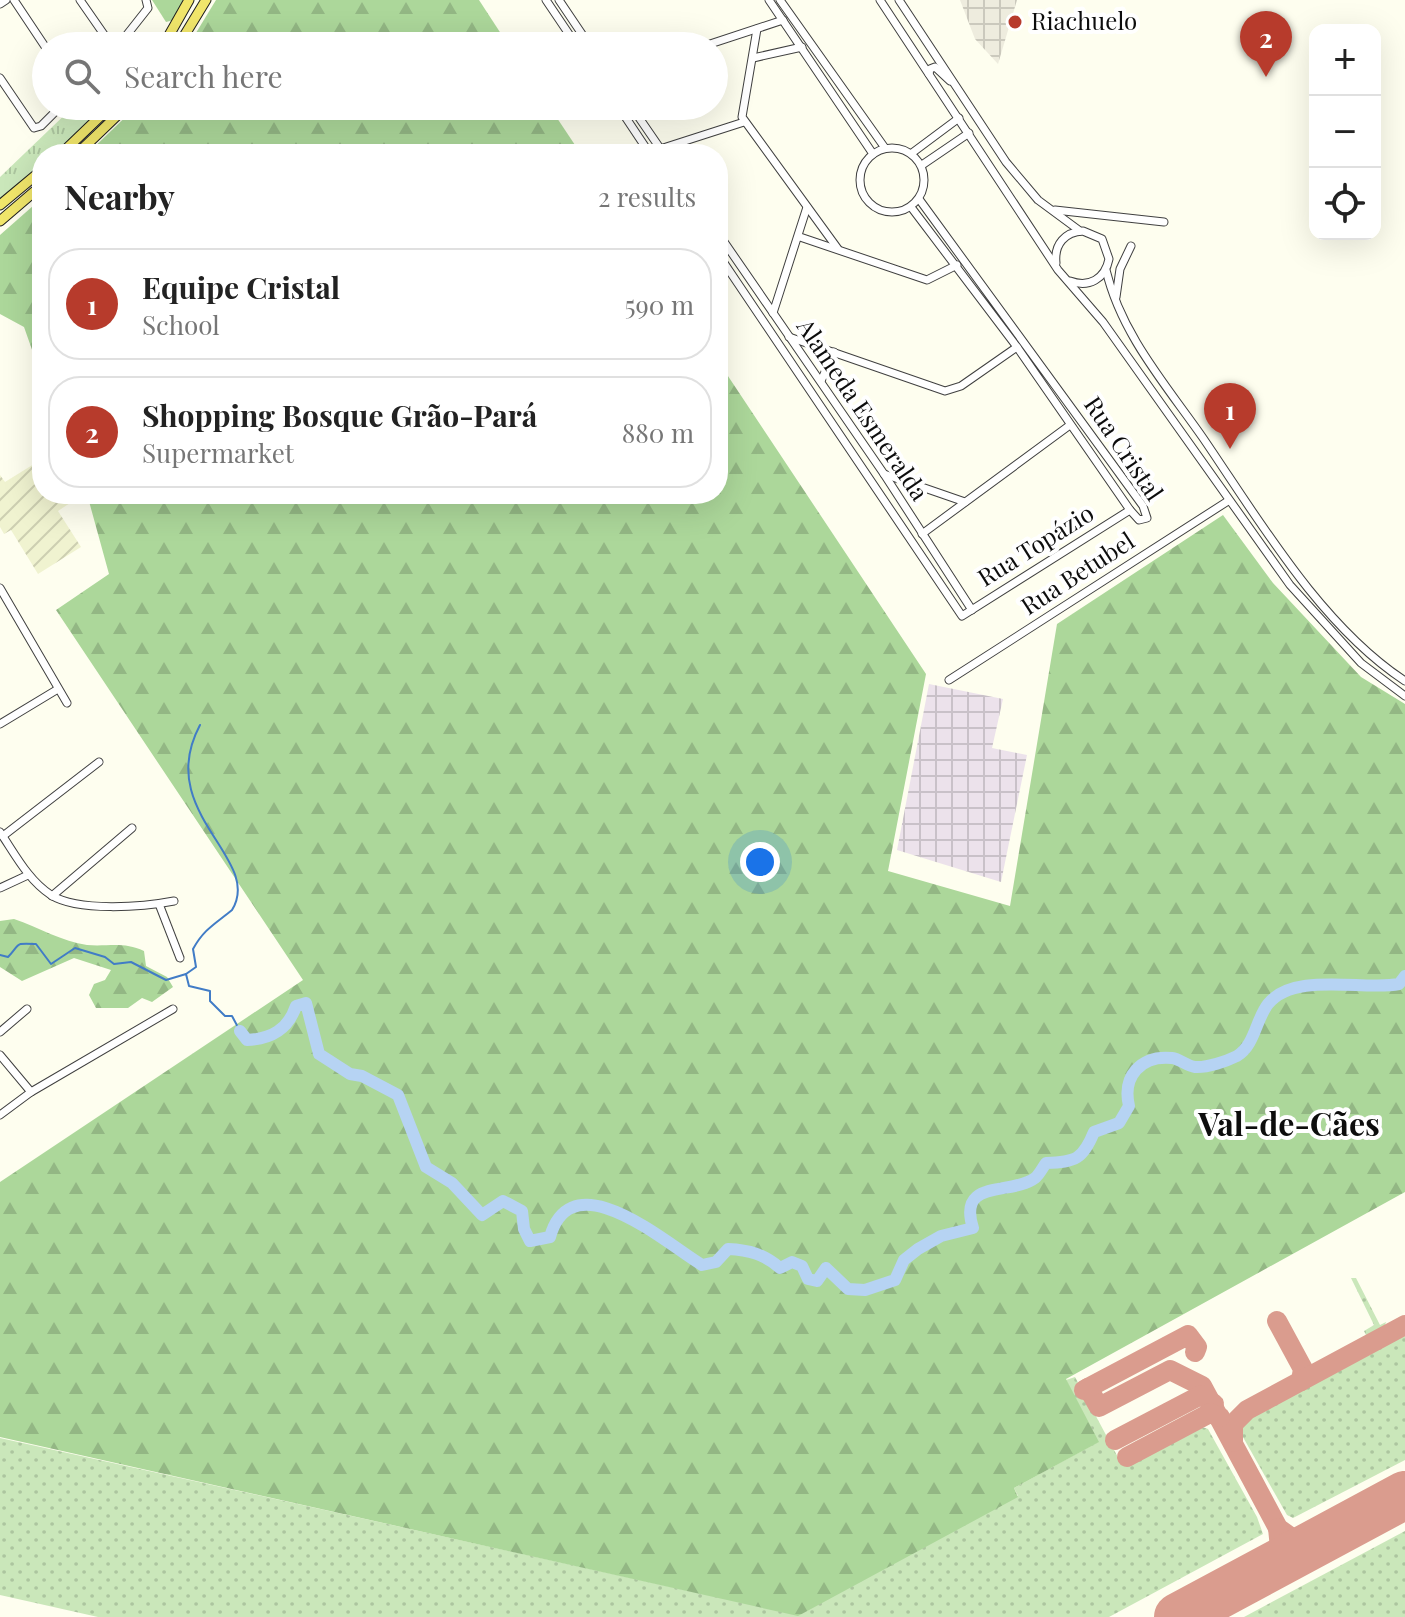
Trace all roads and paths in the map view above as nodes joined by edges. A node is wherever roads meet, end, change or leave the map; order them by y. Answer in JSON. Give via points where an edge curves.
{"nodes":[{"id":1,"x":6,"y":0,"type":"edge"},
{"id":2,"x":14,"y":0,"type":"edge"},
{"id":3,"x":80,"y":0,"type":"edge"},
{"id":4,"x":146,"y":0,"type":"edge"},
{"id":5,"x":189,"y":0,"type":"edge"},
{"id":6,"x":206,"y":0,"type":"edge"},
{"id":7,"x":546,"y":0,"type":"edge"},
{"id":8,"x":559,"y":0,"type":"edge"},
{"id":9,"x":769,"y":0,"type":"edge"},
{"id":10,"x":780,"y":0,"type":"edge"},
{"id":11,"x":880,"y":0,"type":"edge"},
{"id":12,"x":899,"y":0,"type":"edge"},
{"id":13,"x":0,"y":4,"type":"edge"},
{"id":14,"x":783,"y":20,"type":"junction"},
{"id":15,"x":757,"y":29,"type":"junction"},
{"id":16,"x":35,"y":32,"type":"edge"},
{"id":17,"x":103,"y":32,"type":"edge"},
{"id":18,"x":125,"y":32,"type":"edge"},
{"id":19,"x":171,"y":32,"type":"edge"},
{"id":20,"x":187,"y":32,"type":"edge"},
{"id":21,"x":568,"y":32,"type":"edge"},
{"id":22,"x":581,"y":32,"type":"edge"},
{"id":23,"x":728,"y":38,"type":"edge"},
{"id":24,"x":802,"y":47,"type":"junction"},
{"id":25,"x":753,"y":58,"type":"junction"},
{"id":26,"x":826,"y":61,"type":"junction"},
{"id":27,"x":815,"y":67,"type":"junction"},
{"id":28,"x":929,"y":74,"type":"junction"},
{"id":29,"x":0,"y":78,"type":"edge"},
{"id":30,"x":952,"y":82,"type":"junction"},
{"id":31,"x":959,"y":118,"type":"junction"},
{"id":32,"x":46,"y":120,"type":"edge"},
{"id":33,"x":96,"y":120,"type":"edge"},
{"id":34,"x":112,"y":120,"type":"edge"},
{"id":35,"x":627,"y":120,"type":"edge"},
{"id":36,"x":640,"y":120,"type":"edge"},
{"id":37,"x":744,"y":122,"type":"junction"},
{"id":38,"x":969,"y":133,"type":"junction"},
{"id":39,"x":71,"y":144,"type":"edge"},
{"id":40,"x":87,"y":144,"type":"edge"},
{"id":41,"x":643,"y":144,"type":"edge"},
{"id":42,"x":657,"y":144,"type":"edge"},
{"id":43,"x":682,"y":144,"type":"edge"},
{"id":44,"x":885,"y":148,"type":"junction"},
{"id":45,"x":912,"y":153,"type":"junction"},
{"id":46,"x":873,"y":154,"type":"junction"},
{"id":47,"x":922,"y":165,"type":"junction"},
{"id":48,"x":32,"y":178,"type":"edge"},
{"id":49,"x":32,"y":194,"type":"edge"},
{"id":50,"x":919,"y":199,"type":"junction"},
{"id":51,"x":0,"y":205,"type":"edge"},
{"id":52,"x":807,"y":207,"type":"junction"},
{"id":53,"x":911,"y":207,"type":"junction"},
{"id":54,"x":1053,"y":210,"type":"junction"},
{"id":55,"x":0,"y":221,"type":"edge"},
{"id":56,"x":1164,"y":222,"type":"dead end"},
{"id":57,"x":1080,"y":231,"type":"junction"},
{"id":58,"x":800,"y":237,"type":"junction"},
{"id":59,"x":1131,"y":246,"type":"dead end"},
{"id":60,"x":728,"y":248,"type":"edge"},
{"id":61,"x":838,"y":249,"type":"junction"},
{"id":62,"x":1056,"y":263,"type":"junction"},
{"id":63,"x":957,"y":265,"type":"junction"},
{"id":64,"x":728,"y":269,"type":"edge"},
{"id":65,"x":1106,"y":270,"type":"junction"},
{"id":66,"x":1068,"y":280,"type":"junction"},
{"id":67,"x":763,"y":299,"type":"junction"},
{"id":68,"x":1115,"y":303,"type":"junction"},
{"id":69,"x":990,"y":304,"type":"junction"},
{"id":70,"x":753,"y":307,"type":"junction"},
{"id":71,"x":773,"y":313,"type":"junction"},
{"id":72,"x":789,"y":337,"type":"junction"},
{"id":73,"x":1017,"y":347,"type":"junction"},
{"id":74,"x":834,"y":352,"type":"junction"},
{"id":75,"x":821,"y":381,"type":"junction"},
{"id":76,"x":827,"y":392,"type":"junction"},
{"id":77,"x":816,"y":399,"type":"junction"},
{"id":78,"x":1070,"y":425,"type":"junction"},
{"id":79,"x":1109,"y":460,"type":"junction"},
{"id":80,"x":1100,"y":467,"type":"junction"},
{"id":81,"x":884,"y":474,"type":"junction"},
{"id":82,"x":1228,"y":501,"type":"junction"},
{"id":83,"x":965,"y":502,"type":"junction"},
{"id":84,"x":1130,"y":510,"type":"junction"},
{"id":85,"x":914,"y":521,"type":"junction"},
{"id":86,"x":903,"y":529,"type":"junction"},
{"id":87,"x":922,"y":534,"type":"junction"},
{"id":88,"x":0,"y":588,"type":"edge"},
{"id":89,"x":972,"y":610,"type":"junction"},
{"id":90,"x":963,"y":616,"type":"joint"},
{"id":91,"x":949,"y":680,"type":"dead end"},
{"id":92,"x":1405,"y":681,"type":"edge"},
{"id":93,"x":58,"y":689,"type":"junction"},
{"id":94,"x":1405,"y":696,"type":"edge"},
{"id":95,"x":67,"y":703,"type":"dead end"},
{"id":96,"x":0,"y":724,"type":"edge"},
{"id":97,"x":99,"y":762,"type":"dead end"},
{"id":98,"x":132,"y":828,"type":"dead end"},
{"id":99,"x":1,"y":834,"type":"edge"},
{"id":100,"x":28,"y":875,"type":"junction"},
{"id":101,"x":0,"y":888,"type":"edge"},
{"id":102,"x":52,"y":896,"type":"junction"},
{"id":103,"x":174,"y":901,"type":"dead end"},
{"id":104,"x":159,"y":904,"type":"junction"},
{"id":105,"x":180,"y":958,"type":"dead end"},
{"id":106,"x":27,"y":1009,"type":"dead end"},
{"id":107,"x":173,"y":1009,"type":"dead end"},
{"id":108,"x":0,"y":1032,"type":"edge"},
{"id":109,"x":0,"y":1055,"type":"edge"},
{"id":110,"x":31,"y":1092,"type":"junction"},
{"id":111,"x":0,"y":1115,"type":"edge"}],
"edges":[{"from":1,"to":13,"type":"street"},
{"from":2,"to":16,"type":"street"},
{"from":3,"to":17,"type":"street"},
{"from":4,"to":18,"type":"street","via":[[148,8]]},
{"from":5,"to":19,"type":"main road"},
{"from":6,"to":20,"type":"main road"},
{"from":7,"to":21,"type":"street"},
{"from":8,"to":22,"type":"street"},
{"from":9,"to":14,"type":"street"},
{"from":10,"to":26,"type":"street"},
{"from":11,"to":28,"type":"street"},
{"from":12,"to":30,"type":"street"},
{"from":14,"to":15,"type":"street"},
{"from":14,"to":24,"type":"street"},
{"from":15,"to":23,"type":"street"},
{"from":15,"to":25,"type":"street"},
{"from":24,"to":25,"type":"street"},
{"from":24,"to":27,"type":"street"},
{"from":25,"to":37,"type":"street","via":[[741,112]]},
{"from":26,"to":27,"type":"street"},
{"from":26,"to":44,"type":"street"},
{"from":27,"to":46,"type":"street"},
{"from":28,"to":30,"type":"street","via":[[935,67]]},
{"from":28,"to":31,"type":"street"},
{"from":29,"to":32,"type":"street","via":[[32,126]]},
{"from":30,"to":54,"type":"street","via":[[1006,162]]},
{"from":31,"to":38,"type":"street"},
{"from":31,"to":45,"type":"street"},
{"from":33,"to":39,"type":"main road"},
{"from":34,"to":40,"type":"main road"},
{"from":35,"to":41,"type":"street"},
{"from":36,"to":42,"type":"street"},
{"from":37,"to":43,"type":"street"},
{"from":37,"to":52,"type":"street"},
{"from":38,"to":47,"type":"street"},
{"from":38,"to":62,"type":"street"},
{"from":44,"to":45,"type":"street"},
{"from":44,"to":46,"type":"street"},
{"from":45,"to":47,"type":"street"},
{"from":46,"to":53,"type":"street","via":[[861,172],[863,194],[890,213]]},
{"from":47,"to":50,"type":"street","via":[[925,182]]},
{"from":48,"to":51,"type":"main road"},
{"from":49,"to":55,"type":"main road"},
{"from":50,"to":53,"type":"street"},
{"from":50,"to":69,"type":"street","name":"Rua Cristal"},
{"from":52,"to":58,"type":"street"},
{"from":52,"to":61,"type":"street"},
{"from":53,"to":63,"type":"street","name":"Rua Cristal"},
{"from":54,"to":56,"type":"street"},
{"from":54,"to":57,"type":"street"},
{"from":57,"to":62,"type":"street","via":[[1063,239]]},
{"from":57,"to":65,"type":"street","via":[[1096,235],[1106,245]]},
{"from":58,"to":61,"type":"street"},
{"from":58,"to":71,"type":"street"},
{"from":59,"to":68,"type":"street","via":[[1118,275]]},
{"from":60,"to":67,"type":"street","name":"Alameda Esmeralda"},
{"from":61,"to":63,"type":"street","via":[[927,280]]},
{"from":62,"to":66,"type":"street"},
{"from":63,"to":69,"type":"street","name":"Rua Cristal"},
{"from":64,"to":70,"type":"street","name":"Alameda Esmeralda"},
{"from":65,"to":66,"type":"street","via":[[1089,283]]},
{"from":65,"to":68,"type":"street"},
{"from":66,"to":82,"type":"street"},
{"from":67,"to":70,"type":"street"},
{"from":67,"to":71,"type":"street","name":"Alameda Esmeralda"},
{"from":68,"to":92,"type":"street","via":[[1125,326],[1343,627]]},
{"from":69,"to":73,"type":"street","name":"Rua Cristal"},
{"from":69,"to":79,"type":"street","name":"Rua Cristal"},
{"from":70,"to":77,"type":"street","name":"Alameda Esmeralda"},
{"from":71,"to":72,"type":"street","name":"Alameda Esmeralda"},
{"from":72,"to":74,"type":"street"},
{"from":72,"to":75,"type":"street","name":"Alameda Esmeralda"},
{"from":73,"to":74,"type":"street","via":[[961,386],[945,391]]},
{"from":73,"to":78,"type":"street","name":"Rua Cristal"},
{"from":74,"to":75,"type":"street"},
{"from":75,"to":76,"type":"street","name":"Alameda Esmeralda"},
{"from":76,"to":77,"type":"street"},
{"from":76,"to":81,"type":"street","name":"Alameda Esmeralda"},
{"from":77,"to":86,"type":"street","name":"Alameda Esmeralda"},
{"from":78,"to":80,"type":"street","name":"Rua Cristal"},
{"from":78,"to":83,"type":"street"},
{"from":79,"to":80,"type":"street"},
{"from":79,"to":84,"type":"street","name":"Rua Cristal","via":[[1148,517],[1140,521]]},
{"from":80,"to":84,"type":"street","name":"Rua Cristal"},
{"from":81,"to":83,"type":"street"},
{"from":81,"to":85,"type":"street","name":"Alameda Esmeralda"},
{"from":82,"to":91,"type":"street","name":"Rua Betubel"},
{"from":82,"to":94,"type":"street","via":[[1327,630]]},
{"from":83,"to":87,"type":"street"},
{"from":84,"to":89,"type":"street","name":"Rua Topázio"},
{"from":85,"to":86,"type":"street"},
{"from":85,"to":87,"type":"street","name":"Alameda Esmeralda"},
{"from":86,"to":90,"type":"street","name":"Alameda Esmeralda"},
{"from":87,"to":89,"type":"street","name":"Alameda Esmeralda"},
{"from":88,"to":93,"type":"street"},
{"from":89,"to":90,"type":"street","name":"Rua Topázio"},
{"from":93,"to":95,"type":"street"},
{"from":93,"to":96,"type":"street"},
{"from":97,"to":99,"type":"street"},
{"from":98,"to":102,"type":"street"},
{"from":99,"to":100,"type":"street"},
{"from":100,"to":101,"type":"street"},
{"from":100,"to":102,"type":"street"},
{"from":102,"to":104,"type":"street","via":[[75,904]]},
{"from":103,"to":104,"type":"street"},
{"from":104,"to":105,"type":"street"},
{"from":106,"to":108,"type":"street"},
{"from":107,"to":110,"type":"street"},
{"from":109,"to":110,"type":"street"},
{"from":110,"to":111,"type":"street"}]}
